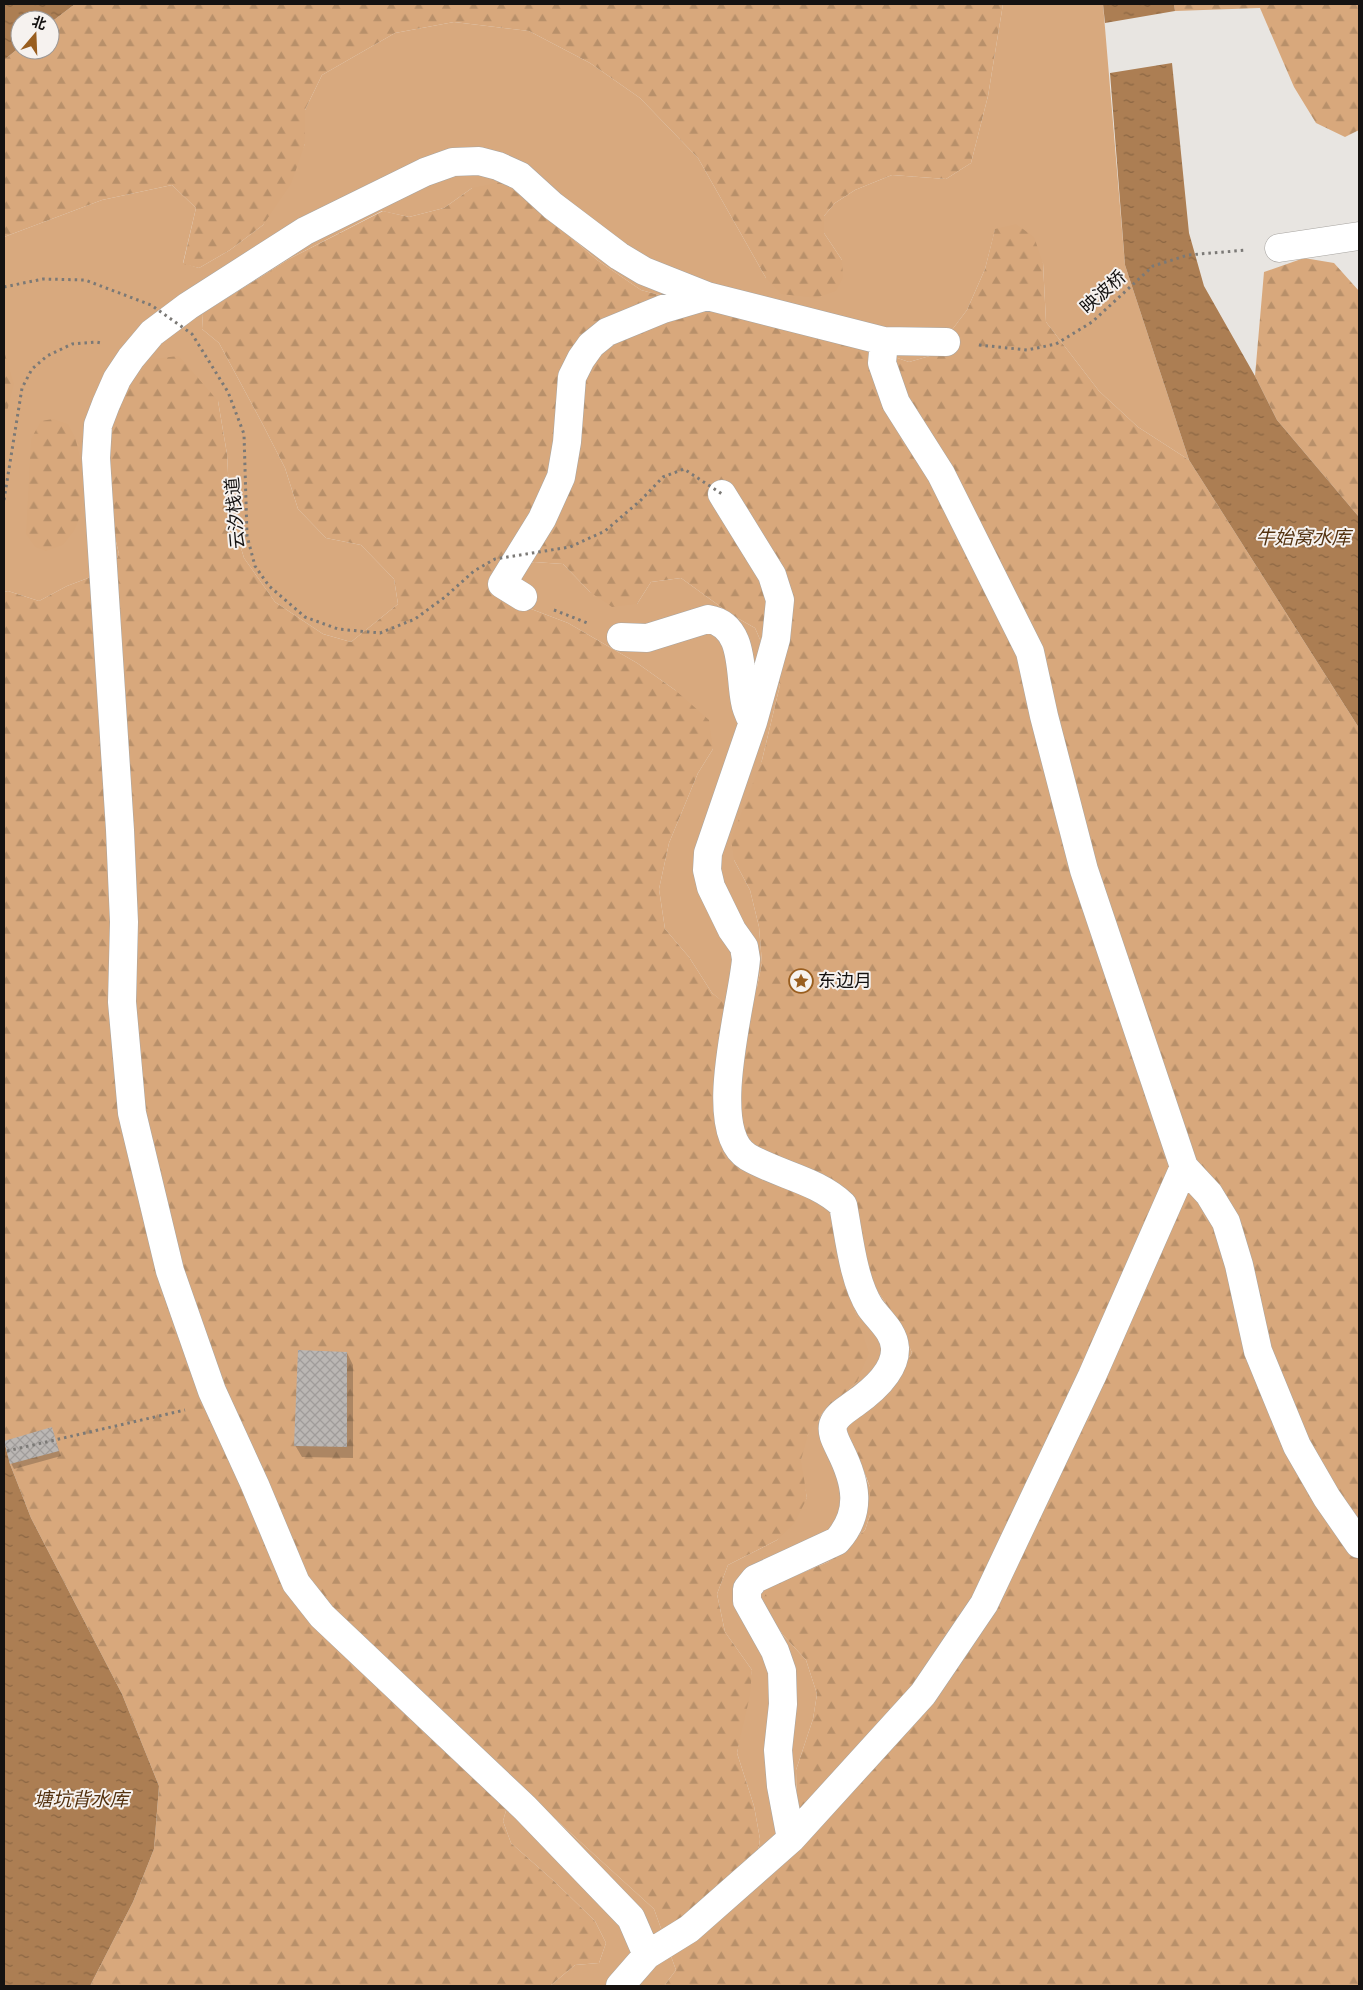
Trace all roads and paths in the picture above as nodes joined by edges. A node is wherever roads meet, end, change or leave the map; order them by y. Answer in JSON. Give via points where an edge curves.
{"nodes":[{"id":1,"x":1359,"y":236,"type":"edge"},
{"id":2,"x":1279,"y":248,"type":"joint"},
{"id":3,"x":4,"y":286,"type":"edge"},
{"id":4,"x":707,"y":296,"type":"junction"},
{"id":5,"x":884,"y":341,"type":"junction"},
{"id":6,"x":946,"y":342,"type":"joint"},
{"id":7,"x":131,"y":358,"type":"junction"},
{"id":8,"x":722,"y":494,"type":"joint"},
{"id":9,"x":4,"y":500,"type":"edge"},
{"id":10,"x":523,"y":597,"type":"joint"},
{"id":11,"x":621,"y":636,"type":"joint"},
{"id":12,"x":752,"y":722,"type":"junction"},
{"id":13,"x":1184,"y":1167,"type":"junction"},
{"id":14,"x":217,"y":1402,"type":"junction"},
{"id":15,"x":6,"y":1451,"type":"dead end"},
{"id":16,"x":1359,"y":1544,"type":"edge"},
{"id":17,"x":791,"y":1839,"type":"junction"},
{"id":18,"x":646,"y":1956,"type":"junction"},
{"id":19,"x":620,"y":1986,"type":"edge"}],
"edges":[{"from":1,"to":2,"type":"lane"},
{"from":2,"to":6,"type":"path","name":"映波桥","via":[[1188,255],[1153,266],[1092,322],[1056,344],[1027,350]]},
{"from":3,"to":8,"type":"path","name":"云汐栈道","bridge":true,"via":[[43,279],[85,280],[152,305],[192,334],[228,392],[244,434],[247,536],[255,566],[269,586],[305,617],[338,629],[380,633],[415,619],[474,571],[495,559],[570,547],[605,531],[663,477],[684,469]]},
{"from":4,"to":5,"type":"lane"},
{"from":4,"to":7,"type":"lane","via":[[644,271],[619,256],[553,206],[520,176],[480,161],[453,162],[425,172],[305,231],[152,333]]},
{"from":4,"to":10,"type":"lane","via":[[663,309],[607,332],[591,345],[581,359],[572,377],[561,477],[542,519],[502,584]]},
{"from":5,"to":6,"type":"lane"},
{"from":5,"to":13,"type":"lane","via":[[882,363],[896,403],[941,474],[1030,652],[1084,870]]},
{"from":7,"to":9,"type":"path","via":[[115,347],[96,342],[72,344],[47,356],[32,369],[22,388]]},
{"from":7,"to":14,"type":"lane","via":[[117,379],[98,425],[96,458],[124,922],[122,1002],[132,1113],[170,1271]]},
{"from":8,"to":12,"type":"lane","via":[[772,575],[780,600],[776,639]]},
{"from":10,"to":11,"type":"path"},
{"from":11,"to":12,"type":"lane","via":[[647,638],[708,620],[717,621],[734,636],[742,668],[745,704]]},
{"from":12,"to":17,"type":"lane","via":[[708,853],[706,870],[711,887],[744,948],[746,959],[726,1096],[731,1135],[737,1147],[748,1157],[822,1189],[844,1205],[856,1273],[870,1306],[891,1332],[895,1347],[894,1360],[883,1378],[837,1417],[832,1426],[833,1436],[850,1469],[855,1494],[852,1518],[846,1531],[837,1541],[755,1579],[747,1589],[747,1601],[776,1651],[782,1671],[783,1704],[778,1750]]},
{"from":13,"to":16,"type":"lane","via":[[1209,1194],[1226,1222],[1258,1351],[1297,1446]]},
{"from":13,"to":17,"type":"lane","via":[[1092,1376],[984,1604],[924,1694]]},
{"from":14,"to":15,"type":"path"},
{"from":14,"to":18,"type":"lane","via":[[296,1583],[322,1616],[525,1808],[631,1918]]},
{"from":17,"to":18,"type":"lane","via":[[689,1929]]},
{"from":18,"to":19,"type":"lane"}]}
